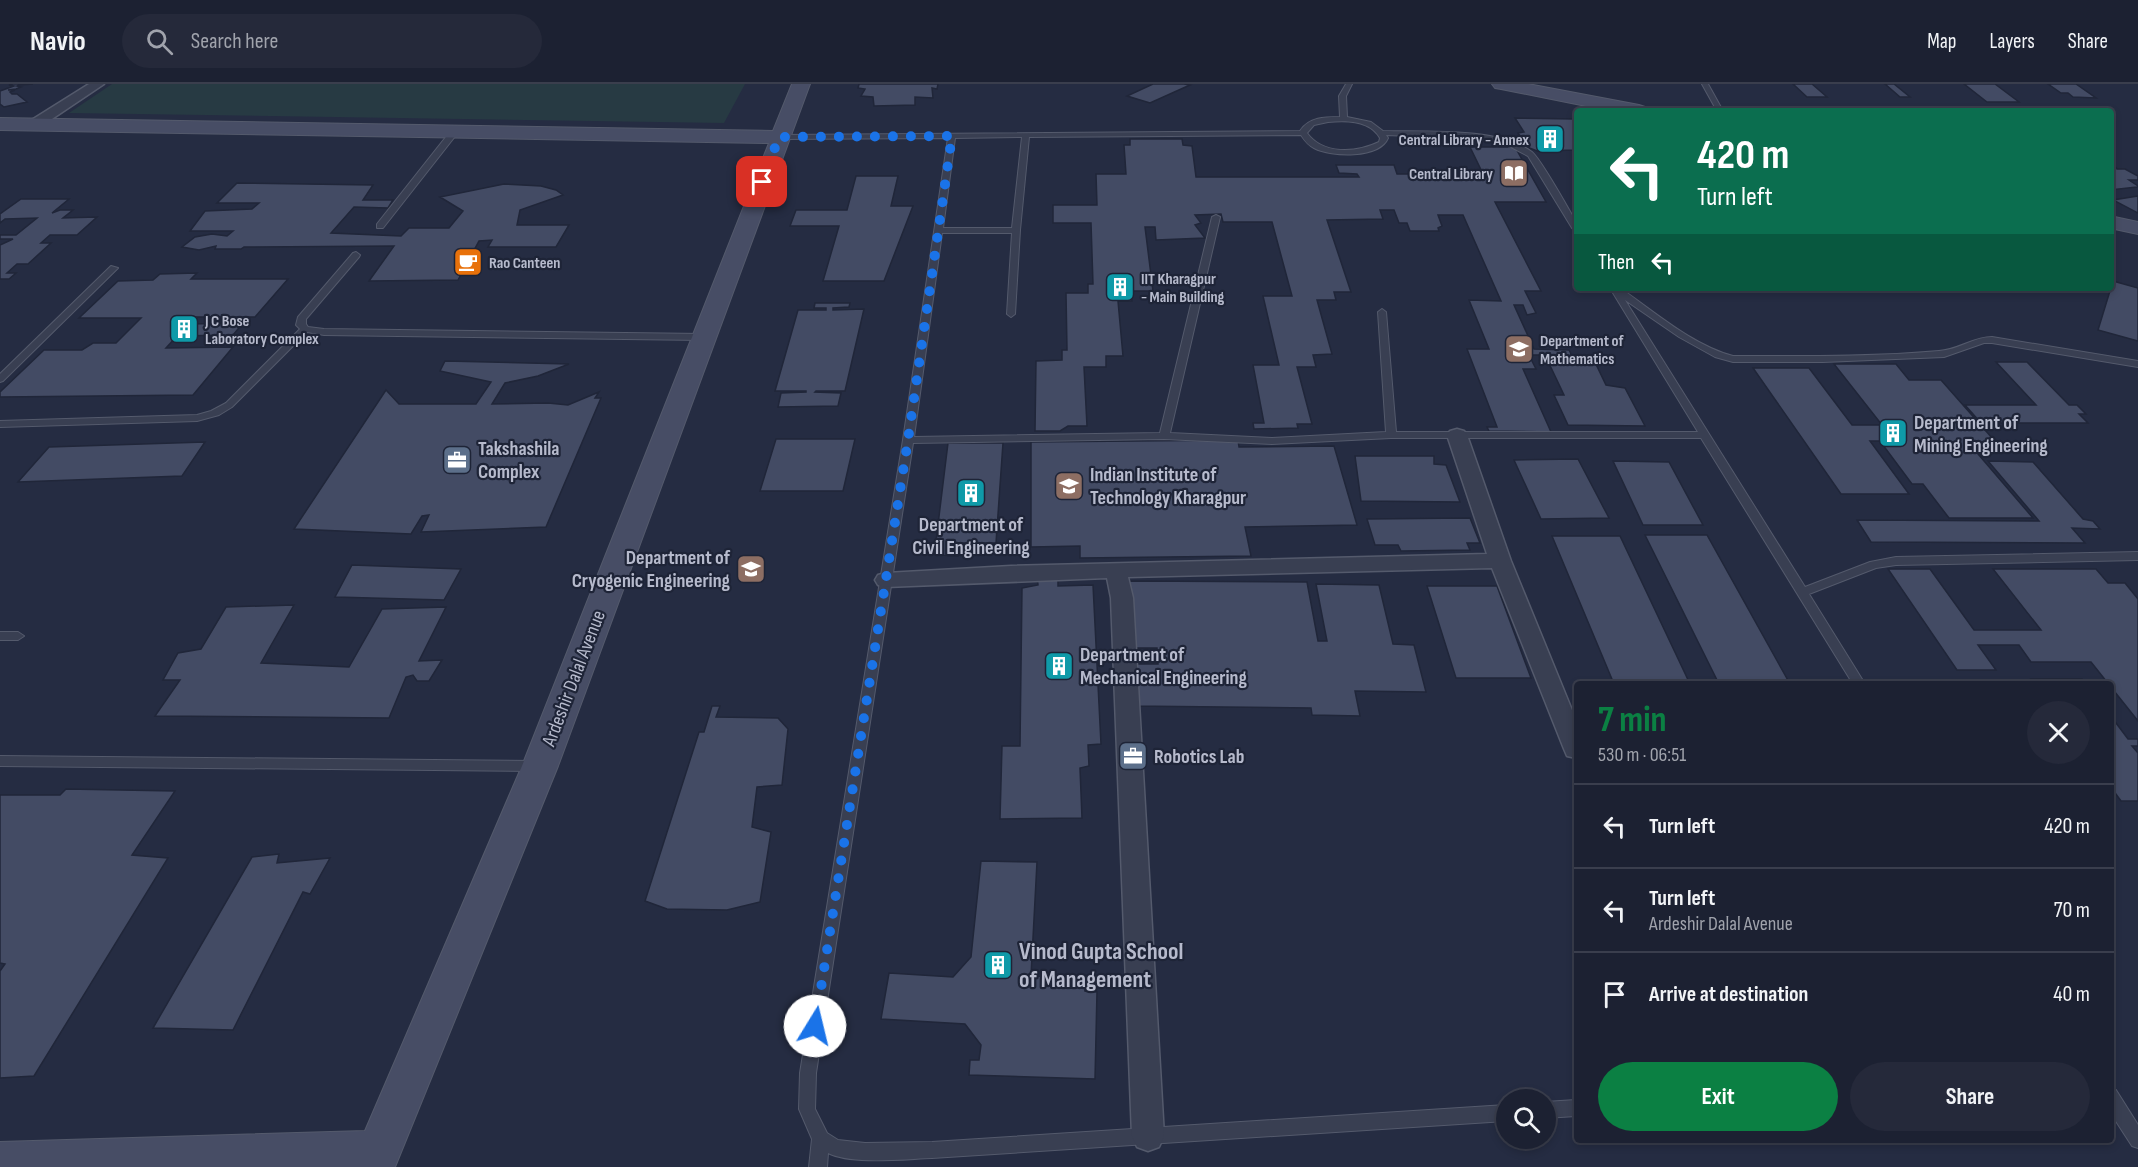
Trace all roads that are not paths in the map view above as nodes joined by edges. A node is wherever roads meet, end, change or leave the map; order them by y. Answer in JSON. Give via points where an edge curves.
{"nodes":[{"id":1,"x":98,"y":84,"type":"edge"},
{"id":2,"x":801,"y":84,"type":"edge"},
{"id":3,"x":1349,"y":84,"type":"edge"},
{"id":4,"x":1705,"y":84,"type":"edge"},
{"id":5,"x":1510,"y":85,"type":"edge"},
{"id":6,"x":1624,"y":108,"type":"edge"},
{"id":7,"x":1718,"y":108,"type":"edge"},
{"id":8,"x":1344,"y":119,"type":"junction"},
{"id":9,"x":0,"y":124,"type":"edge"},
{"id":10,"x":34,"y":124,"type":"junction"},
{"id":11,"x":456,"y":130,"type":"junction"},
{"id":12,"x":1382,"y":132,"type":"junction"},
{"id":13,"x":1303,"y":133,"type":"junction"},
{"id":14,"x":1026,"y":135,"type":"junction"},
{"id":15,"x":952,"y":136,"type":"junction"},
{"id":16,"x":779,"y":137,"type":"junction"},
{"id":17,"x":1216,"y":217,"type":"dead end"},
{"id":18,"x":2114,"y":223,"type":"edge"},
{"id":19,"x":1574,"y":225,"type":"edge"},
{"id":20,"x":380,"y":226,"type":"dead end"},
{"id":21,"x":2138,"y":228,"type":"edge"},
{"id":22,"x":1016,"y":230,"type":"junction"},
{"id":23,"x":938,"y":231,"type":"junction"},
{"id":24,"x":356,"y":255,"type":"dead end"},
{"id":25,"x":114,"y":267,"type":"dead end"},
{"id":26,"x":1616,"y":291,"type":"edge"},
{"id":27,"x":1618,"y":291,"type":"edge"},
{"id":28,"x":1382,"y":312,"type":"dead end"},
{"id":29,"x":1011,"y":314,"type":"dead end"},
{"id":30,"x":305,"y":329,"type":"junction"},
{"id":31,"x":703,"y":337,"type":"junction"},
{"id":32,"x":2138,"y":364,"type":"edge"},
{"id":33,"x":0,"y":379,"type":"edge"},
{"id":34,"x":0,"y":424,"type":"edge"},
{"id":35,"x":1390,"y":435,"type":"junction"},
{"id":36,"x":1457,"y":435,"type":"junction"},
{"id":37,"x":1704,"y":435,"type":"junction"},
{"id":38,"x":1164,"y":436,"type":"junction"},
{"id":39,"x":908,"y":440,"type":"junction"},
{"id":40,"x":2138,"y":556,"type":"edge"},
{"id":41,"x":1500,"y":561,"type":"junction"},
{"id":42,"x":1116,"y":571,"type":"junction"},
{"id":43,"x":886,"y":580,"type":"junction"},
{"id":44,"x":1803,"y":592,"type":"junction"},
{"id":45,"x":0,"y":636,"type":"edge"},
{"id":46,"x":18,"y":636,"type":"dead end"},
{"id":47,"x":1857,"y":681,"type":"edge"},
{"id":48,"x":1574,"y":744,"type":"edge"},
{"id":49,"x":0,"y":760,"type":"edge"},
{"id":50,"x":540,"y":766,"type":"junction"},
{"id":51,"x":2114,"y":1102,"type":"edge"},
{"id":52,"x":1574,"y":1108,"type":"edge"},
{"id":53,"x":1556,"y":1109,"type":"edge"},
{"id":54,"x":1496,"y":1114,"type":"edge"},
{"id":55,"x":1148,"y":1136,"type":"junction"},
{"id":56,"x":821,"y":1139,"type":"junction"},
{"id":57,"x":2138,"y":1140,"type":"edge"},
{"id":58,"x":375,"y":1160,"type":"edge"},
{"id":59,"x":0,"y":1164,"type":"edge"},
{"id":60,"x":818,"y":1167,"type":"edge"}],
"edges":[{"from":1,"to":10,"type":"street"},
{"from":2,"to":16,"type":"street","name":"Ardeshir Dalal Avenue"},
{"from":3,"to":8,"type":"lane","via":[[1342,91]]},
{"from":4,"to":7,"type":"lane"},
{"from":5,"to":6,"type":"street"},
{"from":8,"to":12,"type":"lane","via":[[1368,123]]},
{"from":8,"to":13,"type":"lane","via":[[1311,123]]},
{"from":9,"to":10,"type":"street"},
{"from":10,"to":11,"type":"street"},
{"from":11,"to":16,"type":"street"},
{"from":11,"to":20,"type":"lane"},
{"from":12,"to":13,"type":"lane","via":[[1382,143],[1375,148],[1352,152],[1313,144]]},
{"from":12,"to":19,"type":"lane","via":[[1486,137],[1514,145],[1531,154]]},
{"from":13,"to":14,"type":"lane"},
{"from":14,"to":15,"type":"lane"},
{"from":14,"to":22,"type":"lane"},
{"from":15,"to":16,"type":"lane"},
{"from":15,"to":23,"type":"lane"},
{"from":16,"to":31,"type":"street","name":"Ardeshir Dalal Avenue"},
{"from":17,"to":38,"type":"lane"},
{"from":18,"to":21,"type":"street"},
{"from":22,"to":23,"type":"lane"},
{"from":22,"to":29,"type":"lane"},
{"from":23,"to":39,"type":"lane"},
{"from":24,"to":30,"type":"lane","via":[[301,319]]},
{"from":25,"to":33,"type":"lane"},
{"from":26,"to":37,"type":"lane"},
{"from":27,"to":32,"type":"lane","via":[[1682,334],[1718,355],[1733,359],[1944,354],[1992,340]]},
{"from":28,"to":35,"type":"lane"},
{"from":30,"to":31,"type":"lane"},
{"from":30,"to":34,"type":"lane","via":[[229,405],[215,413],[197,418]]},
{"from":31,"to":50,"type":"street","name":"Ardeshir Dalal Avenue"},
{"from":35,"to":36,"type":"lane"},
{"from":35,"to":38,"type":"lane","via":[[1272,441]]},
{"from":36,"to":37,"type":"lane"},
{"from":36,"to":41,"type":"street"},
{"from":37,"to":44,"type":"lane"},
{"from":38,"to":39,"type":"lane"},
{"from":39,"to":43,"type":"lane"},
{"from":40,"to":44,"type":"lane","via":[[1896,561]]},
{"from":41,"to":42,"type":"street"},
{"from":41,"to":48,"type":"street"},
{"from":42,"to":43,"type":"street"},
{"from":42,"to":55,"type":"street","via":[[1122,598]]},
{"from":43,"to":56,"type":"lane","via":[[808,1073],[807,1109]]},
{"from":44,"to":47,"type":"lane"},
{"from":45,"to":46,"type":"lane"},
{"from":49,"to":50,"type":"lane"},
{"from":50,"to":58,"type":"street","name":"Ardeshir Dalal Avenue"},
{"from":51,"to":57,"type":"lane"},
{"from":52,"to":53,"type":"lane"},
{"from":54,"to":55,"type":"lane"},
{"from":55,"to":56,"type":"lane","via":[[921,1150],[836,1148]]},
{"from":56,"to":60,"type":"lane"},
{"from":58,"to":59,"type":"street"}]}
